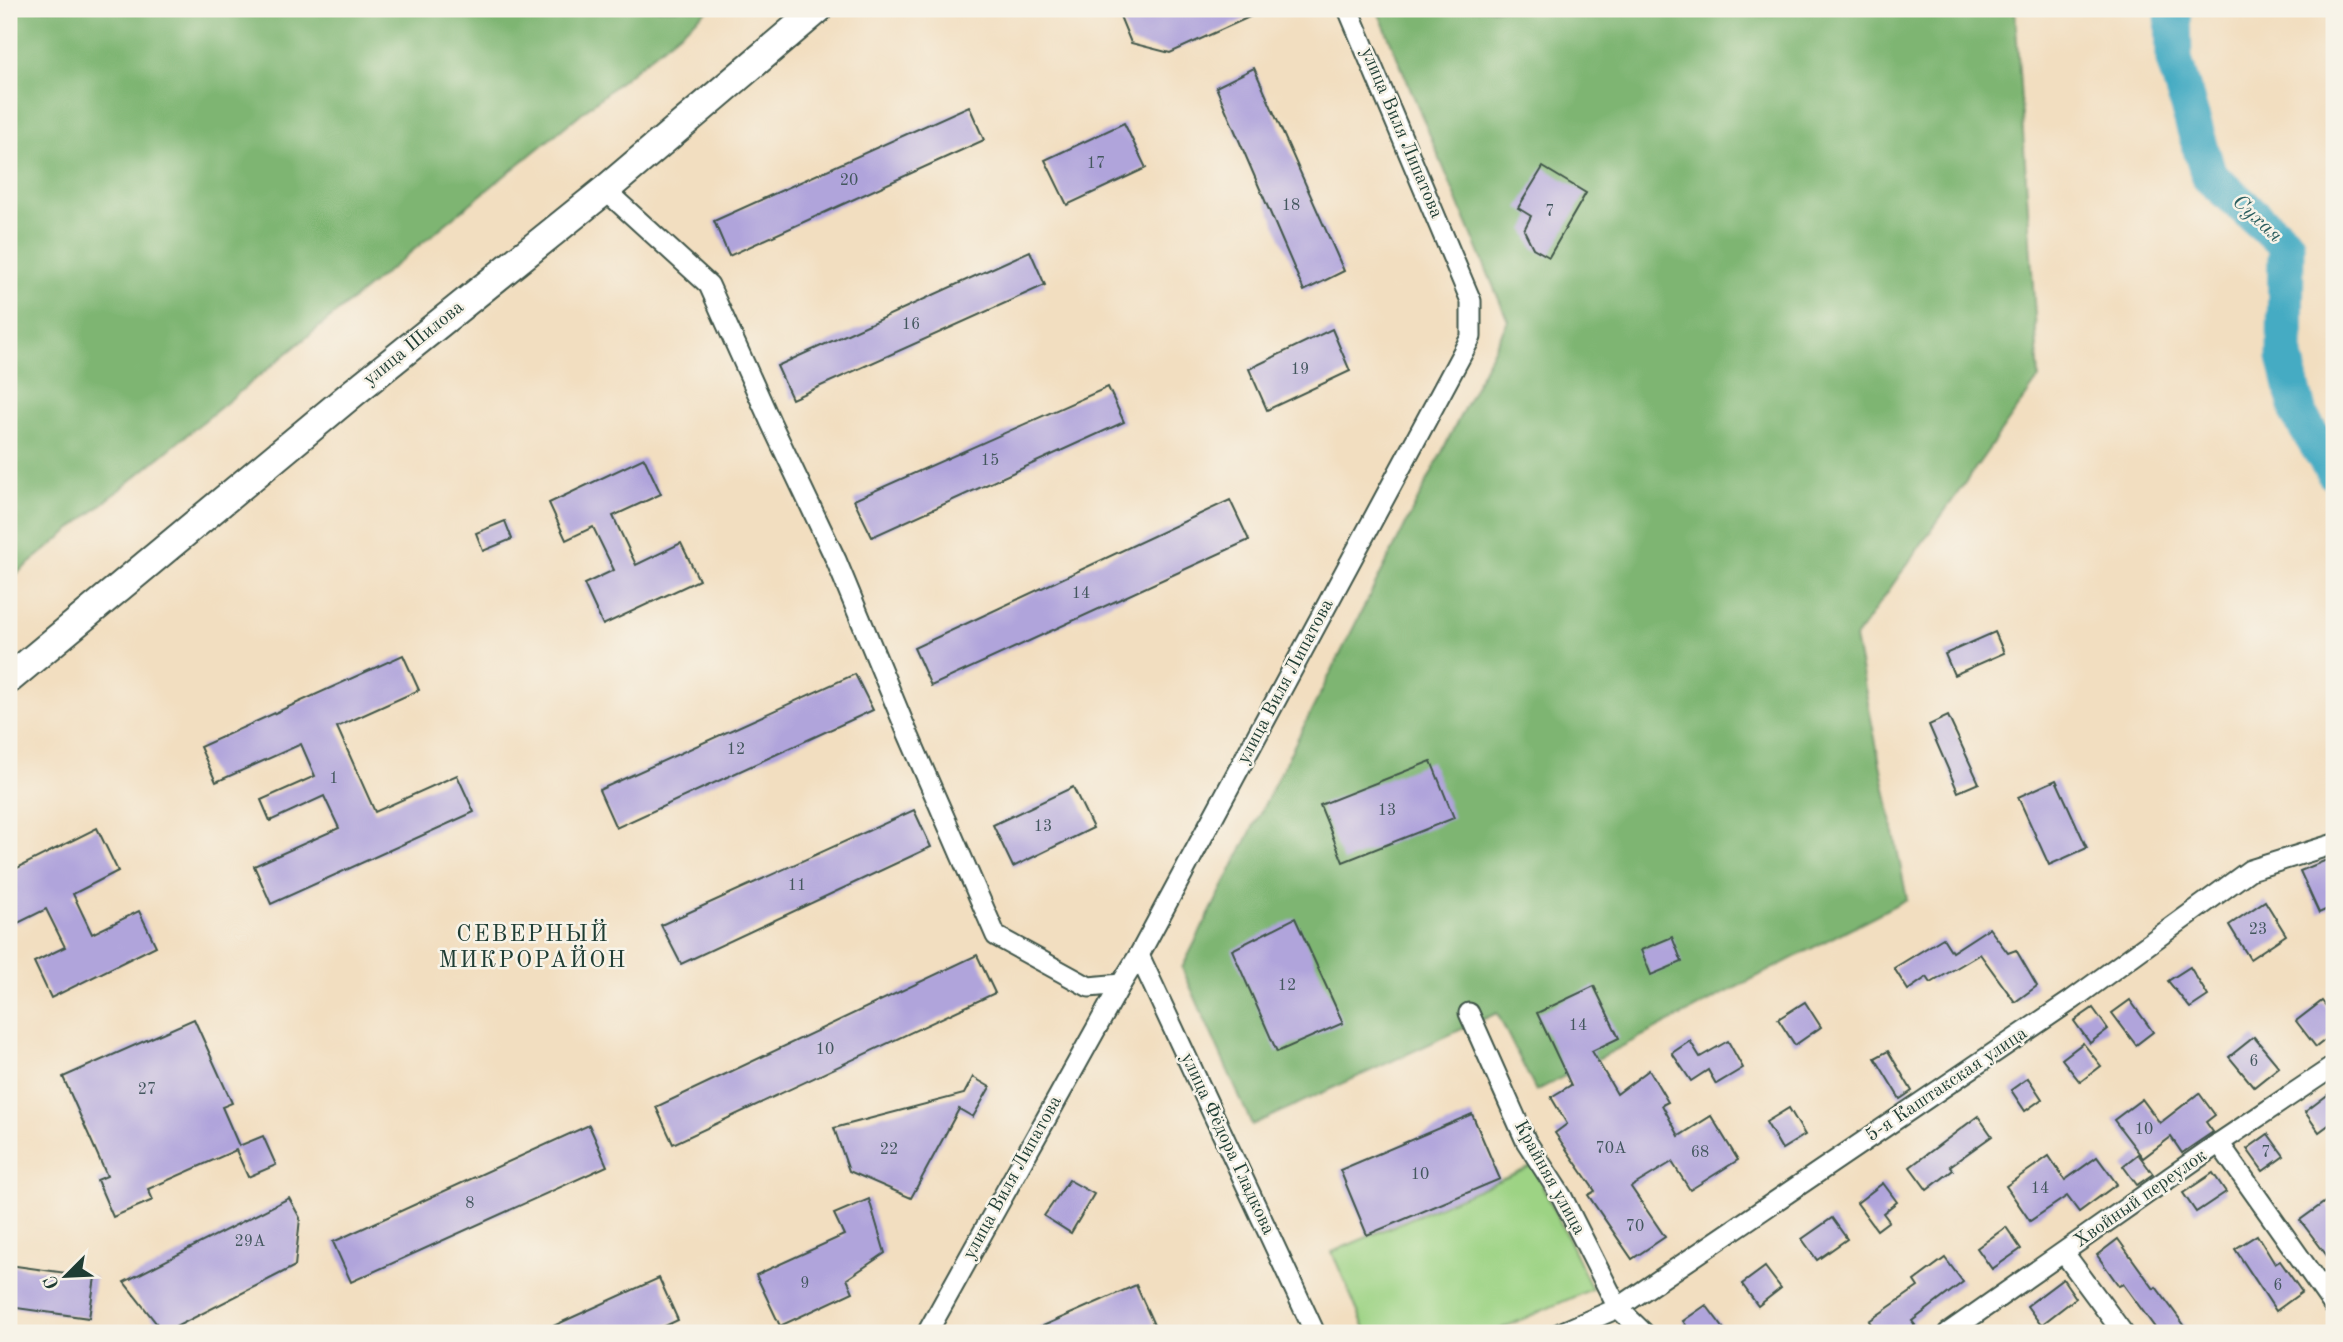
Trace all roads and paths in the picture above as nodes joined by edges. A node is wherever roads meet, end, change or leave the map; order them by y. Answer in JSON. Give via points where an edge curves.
{"nodes":[{"id":1,"x":818,"y":9,"type":"edge"},
{"id":2,"x":1348,"y":9,"type":"edge"},
{"id":3,"x":605,"y":190,"type":"junction"},
{"id":4,"x":9,"y":679,"type":"edge"},
{"id":5,"x":2334,"y":844,"type":"edge"},
{"id":6,"x":1139,"y":955,"type":"junction"},
{"id":7,"x":1121,"y":984,"type":"junction"},
{"id":8,"x":1469,"y":1013,"type":"dead end"},
{"id":9,"x":2334,"y":1066,"type":"edge"},
{"id":10,"x":2219,"y":1143,"type":"junction"},
{"id":11,"x":2064,"y":1253,"type":"junction"},
{"id":12,"x":2334,"y":1306,"type":"edge"},
{"id":13,"x":1618,"y":1308,"type":"junction"},
{"id":14,"x":928,"y":1333,"type":"edge"},
{"id":15,"x":1315,"y":1333,"type":"edge"},
{"id":16,"x":1560,"y":1333,"type":"edge"},
{"id":17,"x":1644,"y":1333,"type":"edge"},
{"id":18,"x":1948,"y":1333,"type":"edge"},
{"id":19,"x":2123,"y":1333,"type":"edge"}],
"edges":[{"from":1,"to":3,"type":"main road","name":"улица Шилова"},
{"from":2,"to":6,"type":"street","name":"улица Виля Липатова","via":[[1471,301],[1471,337]]},
{"from":3,"to":4,"type":"main road","name":"улица Шилова"},
{"from":3,"to":7,"type":"street","via":[[709,285],[836,560],[996,936],[1089,987]]},
{"from":5,"to":13,"type":"street","name":"5-я Каштакская улица","via":[[2250,870],[2073,1000]]},
{"from":6,"to":7,"type":"street","name":"улица Виля Липатова"},
{"from":6,"to":15,"type":"street","name":"улица Фёдора Гладкова"},
{"from":7,"to":14,"type":"street","name":"улица Виля Липатова"},
{"from":8,"to":13,"type":"street","name":"Крайняя улица","via":[[1527,1140],[1562,1197]]},
{"from":9,"to":10,"type":"street","name":"Хвойный переулок"},
{"from":10,"to":11,"type":"street","name":"Хвойный переулок"},
{"from":10,"to":12,"type":"street"},
{"from":11,"to":18,"type":"street","name":"Хвойный переулок"},
{"from":11,"to":19,"type":"street"},
{"from":13,"to":16,"type":"street","name":"5-я Каштакская улица"},
{"from":13,"to":17,"type":"street","name":"Крайняя улица"}]}
